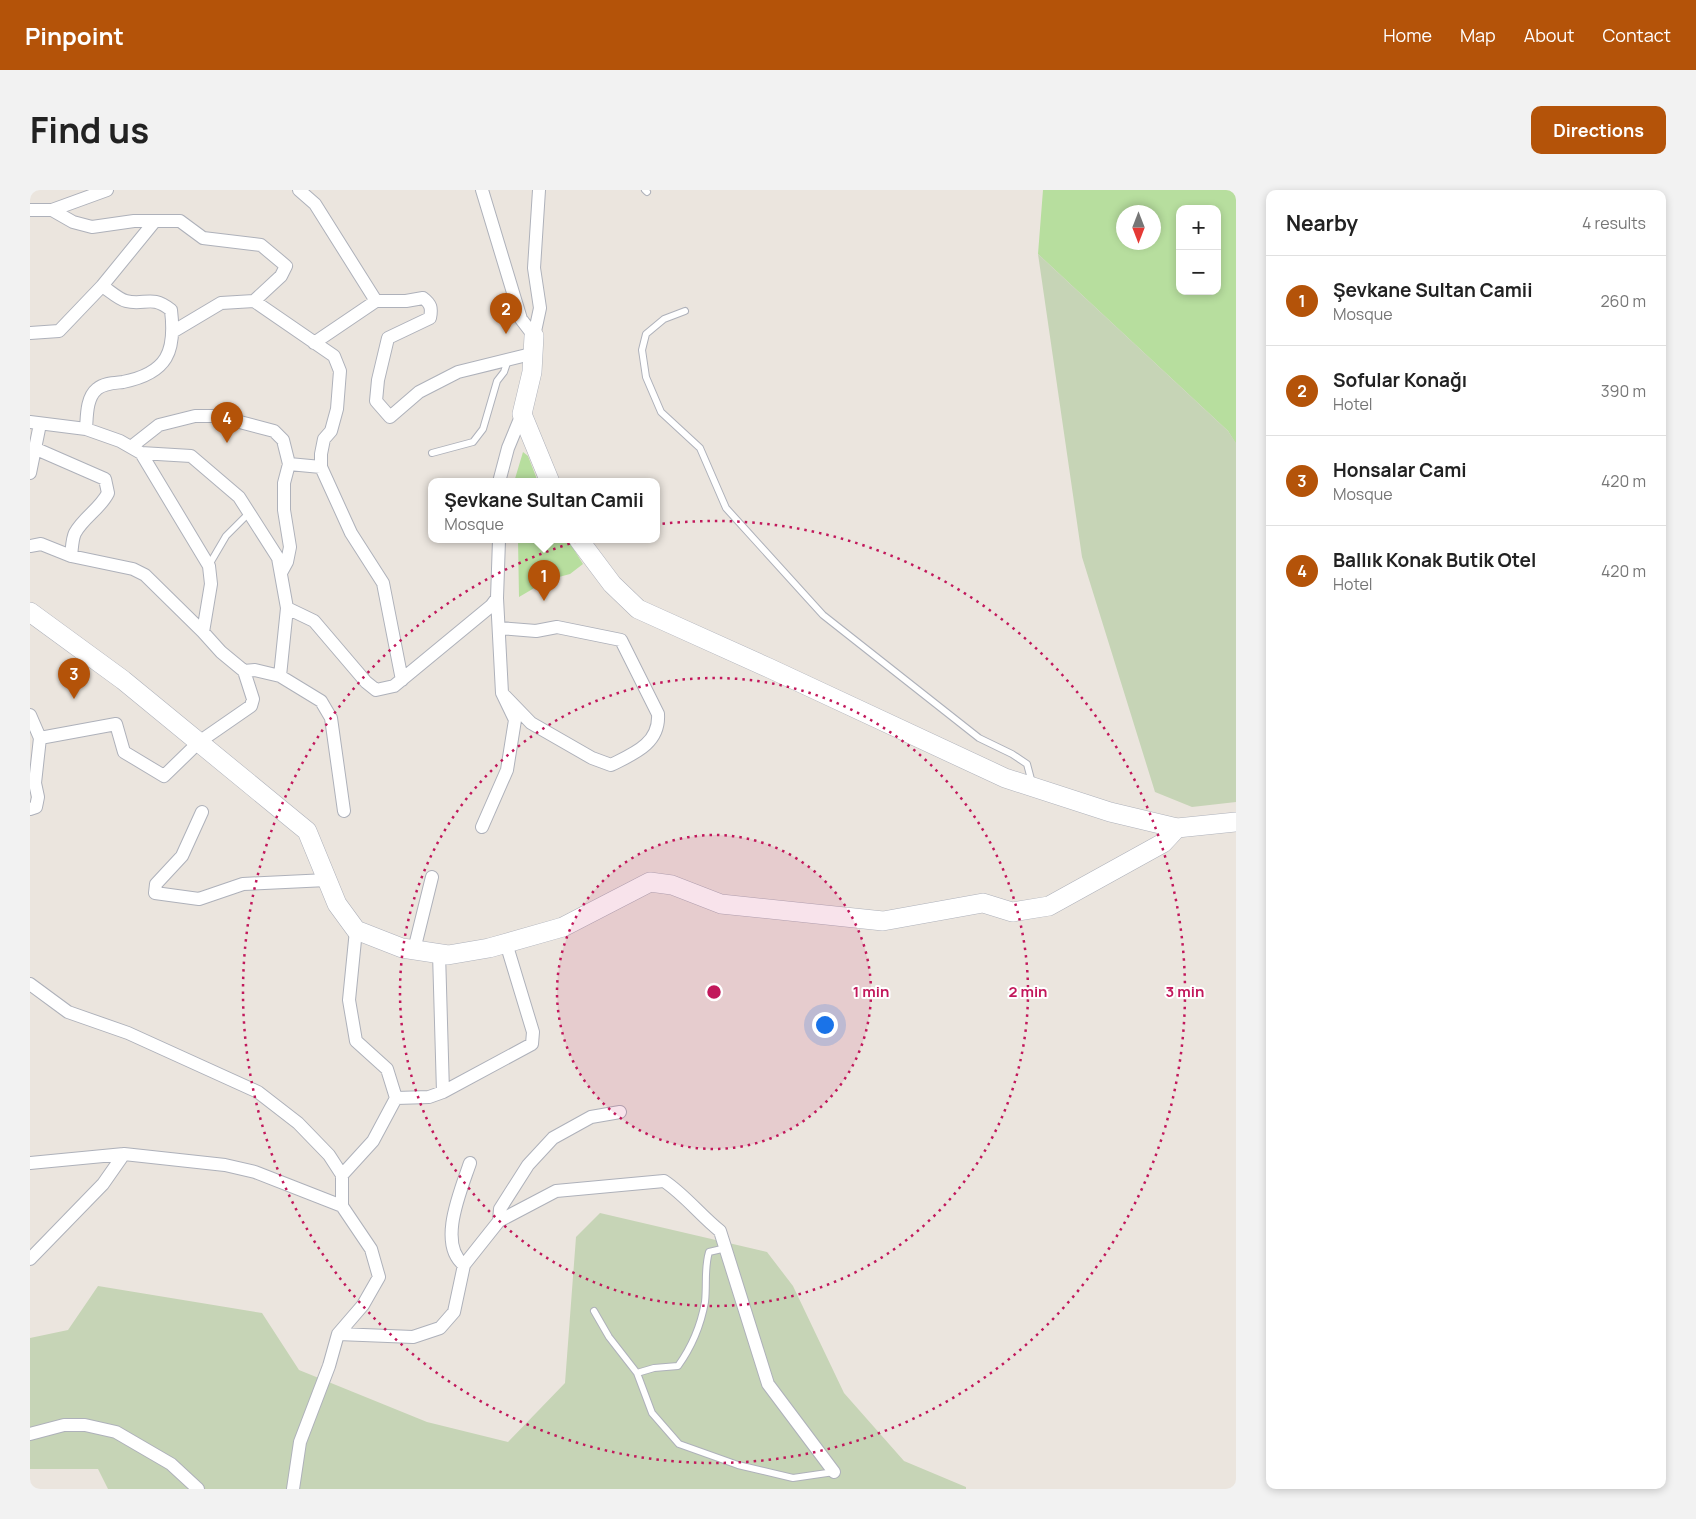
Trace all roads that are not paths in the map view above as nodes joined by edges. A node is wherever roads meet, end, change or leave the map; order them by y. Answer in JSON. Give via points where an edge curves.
{"nodes":[{"id":1,"x":107,"y":190,"type":"edge"},
{"id":2,"x":299,"y":190,"type":"edge"},
{"id":3,"x":482,"y":190,"type":"edge"},
{"id":4,"x":539,"y":190,"type":"edge"},
{"id":5,"x":30,"y":210,"type":"edge"},
{"id":6,"x":52,"y":210,"type":"junction"},
{"id":7,"x":155,"y":221,"type":"junction"},
{"id":8,"x":102,"y":286,"type":"junction"},
{"id":9,"x":254,"y":301,"type":"junction"},
{"id":10,"x":376,"y":301,"type":"junction"},
{"id":11,"x":685,"y":311,"type":"dead end"},
{"id":12,"x":174,"y":332,"type":"junction"},
{"id":13,"x":30,"y":333,"type":"edge"},
{"id":14,"x":314,"y":343,"type":"junction"},
{"id":15,"x":535,"y":344,"type":"junction"},
{"id":16,"x":508,"y":360,"type":"junction"},
{"id":17,"x":522,"y":414,"type":"junction"},
{"id":18,"x":35,"y":423,"type":"edge"},
{"id":19,"x":86,"y":429,"type":"junction"},
{"id":20,"x":34,"y":448,"type":"junction"},
{"id":21,"x":136,"y":450,"type":"junction"},
{"id":22,"x":432,"y":453,"type":"dead end"},
{"id":23,"x":289,"y":464,"type":"junction"},
{"id":24,"x":321,"y":467,"type":"junction"},
{"id":25,"x":30,"y":473,"type":"edge"},
{"id":26,"x":501,"y":478,"type":"edge"},
{"id":27,"x":548,"y":478,"type":"edge"},
{"id":28,"x":249,"y":513,"type":"junction"},
{"id":29,"x":499,"y":543,"type":"edge"},
{"id":30,"x":581,"y":543,"type":"edge"},
{"id":31,"x":30,"y":546,"type":"edge"},
{"id":32,"x":71,"y":556,"type":"junction"},
{"id":33,"x":209,"y":566,"type":"junction"},
{"id":34,"x":281,"y":573,"type":"junction"},
{"id":35,"x":497,"y":598,"type":"junction"},
{"id":36,"x":287,"y":608,"type":"junction"},
{"id":37,"x":30,"y":612,"type":"edge"},
{"id":38,"x":500,"y":628,"type":"junction"},
{"id":39,"x":203,"y":632,"type":"junction"},
{"id":40,"x":244,"y":671,"type":"junction"},
{"id":41,"x":280,"y":676,"type":"junction"},
{"id":42,"x":402,"y":680,"type":"junction"},
{"id":43,"x":502,"y":693,"type":"junction"},
{"id":44,"x":30,"y":715,"type":"edge"},
{"id":45,"x":40,"y":738,"type":"junction"},
{"id":46,"x":199,"y":742,"type":"junction"},
{"id":47,"x":1033,"y":787,"type":"junction"},
{"id":48,"x":30,"y":809,"type":"edge"},
{"id":49,"x":344,"y":811,"type":"dead end"},
{"id":50,"x":202,"y":812,"type":"dead end"},
{"id":51,"x":1236,"y":822,"type":"edge"},
{"id":52,"x":482,"y":827,"type":"dead end"},
{"id":53,"x":1177,"y":828,"type":"junction"},
{"id":54,"x":432,"y":876,"type":"dead end"},
{"id":55,"x":327,"y":880,"type":"junction"},
{"id":56,"x":356,"y":930,"type":"junction"},
{"id":57,"x":506,"y":944,"type":"junction"},
{"id":58,"x":414,"y":950,"type":"junction"},
{"id":59,"x":439,"y":953,"type":"junction"},
{"id":60,"x":30,"y":984,"type":"edge"},
{"id":61,"x":443,"y":1092,"type":"junction"},
{"id":62,"x":396,"y":1098,"type":"junction"},
{"id":63,"x":620,"y":1112,"type":"dead end"},
{"id":64,"x":124,"y":1154,"type":"junction"},
{"id":65,"x":30,"y":1163,"type":"edge"},
{"id":66,"x":470,"y":1163,"type":"dead end"},
{"id":67,"x":342,"y":1175,"type":"junction"},
{"id":68,"x":342,"y":1206,"type":"junction"},
{"id":69,"x":499,"y":1221,"type":"junction"},
{"id":70,"x":726,"y":1248,"type":"junction"},
{"id":71,"x":30,"y":1259,"type":"edge"},
{"id":72,"x":464,"y":1265,"type":"junction"},
{"id":73,"x":594,"y":1311,"type":"dead end"},
{"id":74,"x":338,"y":1334,"type":"junction"},
{"id":75,"x":637,"y":1373,"type":"junction"},
{"id":76,"x":30,"y":1434,"type":"edge"},
{"id":77,"x":834,"y":1472,"type":"joint"},
{"id":78,"x":198,"y":1489,"type":"edge"},
{"id":79,"x":293,"y":1489,"type":"edge"}],
"edges":[{"from":1,"to":6,"type":"street"},
{"from":2,"to":10,"type":"street","via":[[314,204]]},
{"from":3,"to":15,"type":"street","via":[[521,319]]},
{"from":4,"to":15,"type":"street","via":[[534,268],[540,308]]},
{"from":5,"to":6,"type":"street"},
{"from":6,"to":7,"type":"street","via":[[73,222],[92,227]]},
{"from":7,"to":8,"type":"street"},
{"from":7,"to":9,"type":"street","via":[[180,221],[203,238],[261,245],[286,266],[281,276]]},
{"from":8,"to":12,"type":"street","via":[[126,301],[153,300],[167,306],[171,310]]},
{"from":8,"to":13,"type":"street","via":[[59,332]]},
{"from":9,"to":12,"type":"street","via":[[221,302]]},
{"from":9,"to":14,"type":"street"},
{"from":10,"to":14,"type":"street"},
{"from":10,"to":16,"type":"street","via":[[423,298],[432,310],[430,318],[388,338],[376,401],[390,417],[419,392],[458,372]]},
{"from":11,"to":47,"type":"lane","via":[[664,319],[646,334],[642,350],[646,377],[661,412],[700,448],[726,508],[823,616],[979,738],[1027,764]]},
{"from":12,"to":19,"type":"street","via":[[171,351],[162,365],[125,382],[110,383],[96,390],[90,401]]},
{"from":14,"to":24,"type":"street","via":[[334,356],[340,371],[336,409],[331,431],[324,439]]},
{"from":15,"to":16,"type":"street"},
{"from":15,"to":17,"type":"main road"},
{"from":16,"to":22,"type":"lane","via":[[497,381],[483,429],[473,442]]},
{"from":17,"to":26,"type":"street","via":[[508,448]]},
{"from":17,"to":27,"type":"main road"},
{"from":18,"to":19,"type":"street"},
{"from":18,"to":20,"type":"street"},
{"from":19,"to":21,"type":"street"},
{"from":20,"to":25,"type":"street"},
{"from":20,"to":32,"type":"street","via":[[105,479],[108,492],[101,506],[74,534]]},
{"from":21,"to":23,"type":"street","via":[[159,425],[195,416],[217,416],[274,431],[283,440]]},
{"from":21,"to":28,"type":"street","via":[[191,456],[239,497]]},
{"from":21,"to":33,"type":"street"},
{"from":23,"to":24,"type":"street"},
{"from":23,"to":34,"type":"street","via":[[284,482],[284,510],[290,547]]},
{"from":24,"to":42,"type":"street","via":[[351,533],[383,583]]},
{"from":28,"to":33,"type":"lane","via":[[226,536]]},
{"from":28,"to":34,"type":"street","via":[[278,558]]},
{"from":29,"to":35,"type":"street"},
{"from":30,"to":47,"type":"main road","via":[[612,584],[638,609],[1005,778]]},
{"from":31,"to":32,"type":"street","via":[[41,544]]},
{"from":32,"to":39,"type":"street","via":[[126,567],[145,575]]},
{"from":33,"to":39,"type":"street","via":[[211,584]]},
{"from":34,"to":36,"type":"street"},
{"from":35,"to":38,"type":"street"},
{"from":35,"to":42,"type":"street"},
{"from":36,"to":41,"type":"street"},
{"from":36,"to":42,"type":"street","via":[[314,621],[376,690],[394,686]]},
{"from":37,"to":46,"type":"main road","via":[[123,680]]},
{"from":38,"to":43,"type":"street"},
{"from":38,"to":43,"type":"street","via":[[536,631],[557,627],[622,640],[658,714],[658,723],[649,742],[637,752],[611,764],[592,758],[531,723]]},
{"from":39,"to":40,"type":"street"},
{"from":40,"to":41,"type":"street","via":[[255,670]]},
{"from":40,"to":46,"type":"street","via":[[253,699],[251,706]]},
{"from":41,"to":49,"type":"street","via":[[321,701],[331,718]]},
{"from":43,"to":52,"type":"street","via":[[515,720],[507,770]]},
{"from":44,"to":45,"type":"street"},
{"from":45,"to":46,"type":"street","via":[[116,724],[124,752],[164,776]]},
{"from":45,"to":48,"type":"street","via":[[35,783],[38,796],[36,808]]},
{"from":46,"to":55,"type":"main road","via":[[307,831]]},
{"from":47,"to":53,"type":"main road","via":[[1110,812]]},
{"from":50,"to":55,"type":"street","via":[[182,856],[156,884],[155,893],[199,899],[243,884]]},
{"from":51,"to":53,"type":"main road"},
{"from":53,"to":57,"type":"main road","via":[[1163,843],[1049,906],[1021,911],[1012,912],[983,903],[883,921],[721,904],[672,886],[650,882],[562,927]]},
{"from":54,"to":58,"type":"street"},
{"from":55,"to":56,"type":"main road","via":[[337,904]]},
{"from":56,"to":58,"type":"main road"},
{"from":56,"to":62,"type":"street","via":[[350,1000],[356,1041],[387,1069]]},
{"from":57,"to":59,"type":"main road"},
{"from":57,"to":61,"type":"street","via":[[533,1032],[532,1044]]},
{"from":58,"to":59,"type":"main road"},
{"from":59,"to":61,"type":"street"},
{"from":60,"to":67,"type":"street","via":[[68,1012],[128,1033],[258,1092],[298,1123],[329,1155]]},
{"from":61,"to":62,"type":"street","via":[[429,1097]]},
{"from":62,"to":67,"type":"street","via":[[373,1141]]},
{"from":63,"to":69,"type":"street","via":[[591,1117],[553,1138],[528,1165],[500,1209]]},
{"from":64,"to":65,"type":"street"},
{"from":64,"to":68,"type":"street","via":[[225,1165],[256,1172]]},
{"from":64,"to":71,"type":"street","via":[[103,1184]]},
{"from":66,"to":72,"type":"street","via":[[453,1216],[452,1237],[457,1260]]},
{"from":67,"to":68,"type":"street"},
{"from":68,"to":74,"type":"street","via":[[372,1249],[379,1277],[363,1304]]},
{"from":69,"to":70,"type":"street","via":[[556,1191],[664,1181],[720,1231]]},
{"from":69,"to":72,"type":"street"},
{"from":70,"to":75,"type":"lane","via":[[709,1252],[705,1265],[704,1302],[690,1349],[678,1366]]},
{"from":70,"to":77,"type":"street","via":[[768,1384]]},
{"from":72,"to":74,"type":"street","via":[[454,1312],[440,1328],[413,1337]]},
{"from":73,"to":75,"type":"lane"},
{"from":74,"to":79,"type":"street","via":[[300,1442]]},
{"from":75,"to":77,"type":"lane","via":[[652,1413],[679,1444],[793,1478]]},
{"from":76,"to":78,"type":"street","via":[[64,1426],[116,1432],[171,1464]]}]}
